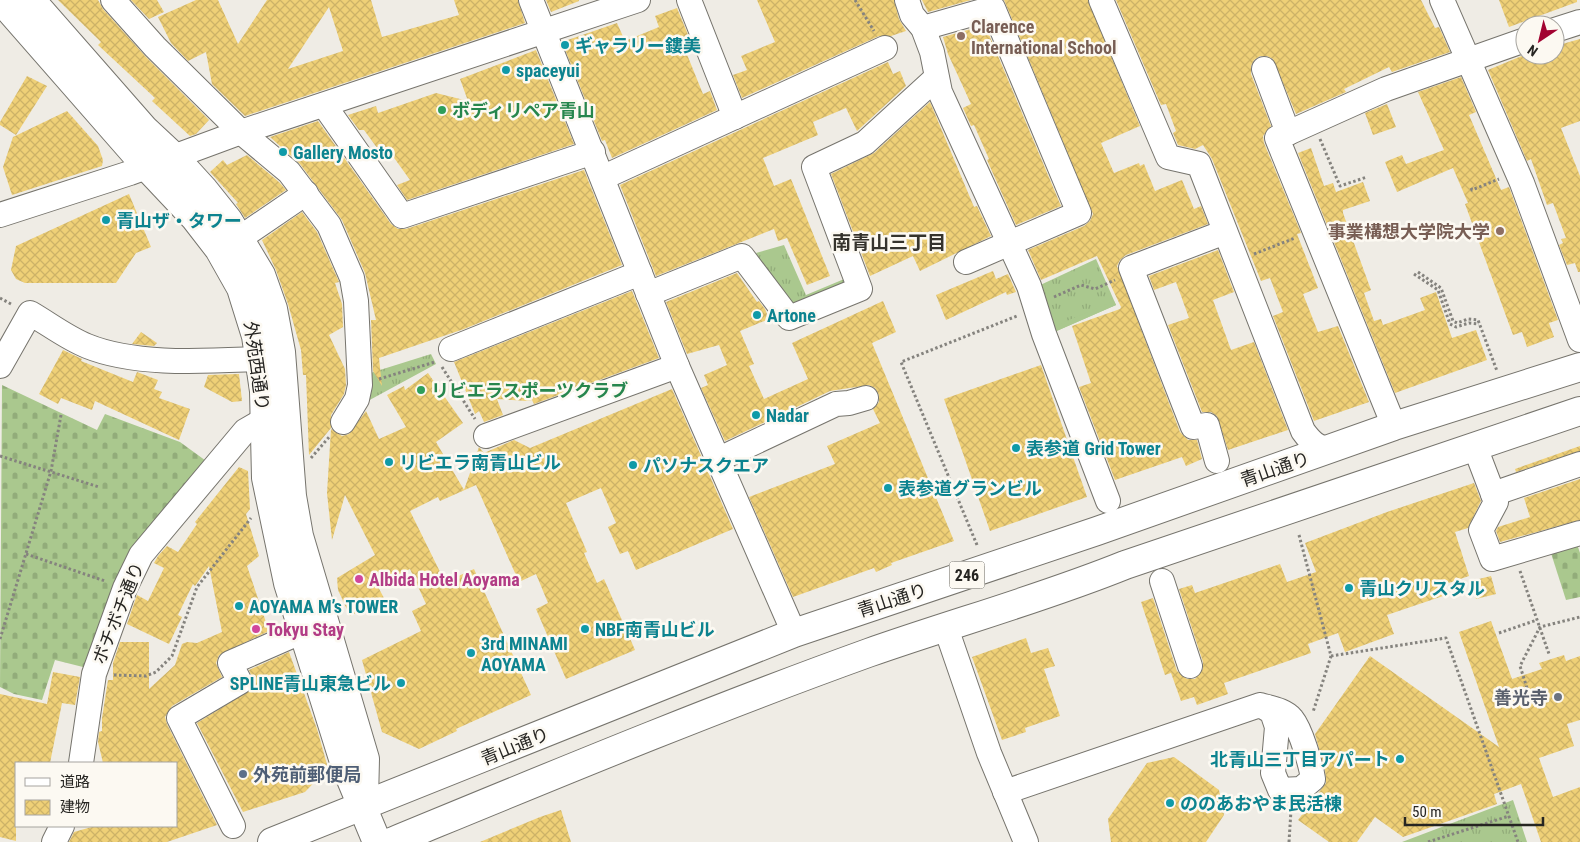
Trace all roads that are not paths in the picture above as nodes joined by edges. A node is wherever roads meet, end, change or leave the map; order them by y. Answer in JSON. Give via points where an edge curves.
{"nodes":[{"id":1,"x":2,"y":0,"type":"edge"},
{"id":2,"x":113,"y":0,"type":"edge"},
{"id":3,"x":531,"y":0,"type":"edge"},
{"id":4,"x":638,"y":0,"type":"edge"},
{"id":5,"x":689,"y":0,"type":"edge"},
{"id":6,"x":907,"y":0,"type":"edge"},
{"id":7,"x":1101,"y":0,"type":"edge"},
{"id":8,"x":1442,"y":0,"type":"edge"},
{"id":9,"x":31,"y":11,"type":"edge"},
{"id":10,"x":1580,"y":22,"type":"edge"},
{"id":11,"x":1565,"y":27,"type":"edge"},
{"id":12,"x":923,"y":28,"type":"junction"},
{"id":13,"x":544,"y":32,"type":"junction"},
{"id":14,"x":1515,"y":43,"type":"edge"},
{"id":15,"x":885,"y":48,"type":"dead end"},
{"id":16,"x":1468,"y":59,"type":"junction"},
{"id":17,"x":1264,"y":69,"type":"dead end"},
{"id":18,"x":936,"y":78,"type":"junction"},
{"id":19,"x":324,"y":105,"type":"junction"},
{"id":20,"x":735,"y":117,"type":"junction"},
{"id":21,"x":241,"y":132,"type":"junction"},
{"id":22,"x":1288,"y":133,"type":"junction"},
{"id":23,"x":593,"y":152,"type":"junction"},
{"id":24,"x":174,"y":157,"type":"junction"},
{"id":25,"x":147,"y":166,"type":"junction"},
{"id":26,"x":604,"y":177,"type":"junction"},
{"id":27,"x":306,"y":194,"type":"junction"},
{"id":28,"x":0,"y":215,"type":"edge"},
{"id":29,"x":1225,"y":232,"type":"junction"},
{"id":30,"x":240,"y":238,"type":"junction"},
{"id":31,"x":1009,"y":242,"type":"junction"},
{"id":32,"x":966,"y":262,"type":"dead end"},
{"id":33,"x":644,"y":284,"type":"junction"},
{"id":34,"x":1580,"y":340,"type":"edge"},
{"id":35,"x":451,"y":349,"type":"dead end"},
{"id":36,"x":259,"y":359,"type":"junction"},
{"id":37,"x":0,"y":366,"type":"edge"},
{"id":38,"x":677,"y":366,"type":"junction"},
{"id":39,"x":1580,"y":367,"type":"edge"},
{"id":40,"x":866,"y":398,"type":"dead end"},
{"id":41,"x":1580,"y":411,"type":"edge"},
{"id":42,"x":264,"y":420,"type":"junction"},
{"id":43,"x":343,"y":422,"type":"road end"},
{"id":44,"x":1394,"y":426,"type":"junction"},
{"id":45,"x":486,"y":436,"type":"road end"},
{"id":46,"x":1475,"y":447,"type":"junction"},
{"id":47,"x":1330,"y":450,"type":"junction"},
{"id":48,"x":717,"y":460,"type":"junction"},
{"id":49,"x":1217,"y":461,"type":"dead end"},
{"id":50,"x":1580,"y":464,"type":"edge"},
{"id":51,"x":1492,"y":494,"type":"junction"},
{"id":52,"x":1108,"y":501,"type":"dead end"},
{"id":53,"x":1580,"y":533,"type":"edge"},
{"id":54,"x":1058,"y":545,"type":"junction"},
{"id":55,"x":1162,"y":581,"type":"dead end"},
{"id":56,"x":1077,"y":584,"type":"junction"},
{"id":57,"x":946,"y":628,"type":"junction"},
{"id":58,"x":303,"y":631,"type":"junction"},
{"id":59,"x":794,"y":633,"type":"junction"},
{"id":60,"x":1190,"y":666,"type":"dead end"},
{"id":61,"x":1260,"y":705,"type":"junction"},
{"id":62,"x":81,"y":762,"type":"edge"},
{"id":63,"x":1005,"y":792,"type":"junction"},
{"id":64,"x":364,"y":807,"type":"junction"},
{"id":65,"x":233,"y":826,"type":"dead end"},
{"id":66,"x":62,"y":827,"type":"edge"},
{"id":67,"x":54,"y":842,"type":"edge"},
{"id":68,"x":272,"y":842,"type":"edge"},
{"id":69,"x":377,"y":842,"type":"edge"},
{"id":70,"x":391,"y":842,"type":"edge"},
{"id":71,"x":1026,"y":842,"type":"edge"}],
"edges":[{"from":1,"to":9,"type":"main road","name":"外苑西通り"},
{"from":2,"to":21,"type":"street","via":[[154,47]]},
{"from":3,"to":13,"type":"street"},
{"from":4,"to":13,"type":"street"},
{"from":5,"to":20,"type":"street"},
{"from":6,"to":12,"type":"street","via":[[912,15]]},
{"from":7,"to":29,"type":"street","via":[[1168,157],[1199,164]]},
{"from":8,"to":16,"type":"street"},
{"from":9,"to":24,"type":"main road","name":"外苑西通り"},
{"from":9,"to":25,"type":"main road","name":"外苑西通り"},
{"from":10,"to":11,"type":"street"},
{"from":12,"to":18,"type":"street","via":[[932,52]]},
{"from":12,"to":31,"type":"street","via":[[993,8],[1079,213]]},
{"from":13,"to":19,"type":"street"},
{"from":13,"to":23,"type":"street"},
{"from":14,"to":16,"type":"street"},
{"from":15,"to":20,"type":"street"},
{"from":16,"to":22,"type":"street","via":[[1386,90]]},
{"from":16,"to":34,"type":"street","via":[[1522,183]]},
{"from":17,"to":22,"type":"street"},
{"from":18,"to":31,"type":"street"},
{"from":18,"to":33,"type":"street","via":[[865,143],[814,167],[860,289],[789,318],[742,256]]},
{"from":19,"to":21,"type":"street"},
{"from":19,"to":23,"type":"street","via":[[402,216]]},
{"from":20,"to":26,"type":"street"},
{"from":21,"to":24,"type":"street"},
{"from":21,"to":27,"type":"street","via":[[289,172]]},
{"from":22,"to":44,"type":"street","via":[[1277,138]]},
{"from":23,"to":26,"type":"street"},
{"from":24,"to":25,"type":"street"},
{"from":24,"to":30,"type":"main road","name":"外苑西通り"},
{"from":25,"to":28,"type":"street"},
{"from":25,"to":36,"type":"main road","name":"外苑西通り","via":[[219,249],[241,288],[254,329]]},
{"from":26,"to":33,"type":"street"},
{"from":27,"to":30,"type":"street"},
{"from":27,"to":43,"type":"street","via":[[329,225],[352,278],[356,301],[360,385],[357,400]]},
{"from":29,"to":47,"type":"street","via":[[1303,431],[1312,443]]},
{"from":29,"to":49,"type":"street","via":[[1131,268],[1193,427],[1207,425]]},
{"from":30,"to":64,"type":"main road","name":"外苑西通り","via":[[261,276],[273,309],[281,352],[292,496],[299,536],[365,759]]},
{"from":31,"to":32,"type":"street"},
{"from":31,"to":52,"type":"street"},
{"from":33,"to":35,"type":"street"},
{"from":33,"to":38,"type":"street"},
{"from":36,"to":37,"type":"street","via":[[200,361],[108,352],[86,346],[30,314]]},
{"from":36,"to":42,"type":"main road","name":"外苑西通り"},
{"from":38,"to":45,"type":"street"},
{"from":38,"to":48,"type":"street"},
{"from":39,"to":44,"type":"main road","name":"青山通り","number":"246"},
{"from":40,"to":48,"type":"street","via":[[836,404]]},
{"from":41,"to":46,"type":"main road","number":"246"},
{"from":42,"to":58,"type":"main road","name":"外苑西通り","via":[[266,478],[271,506],[288,583]]},
{"from":42,"to":62,"type":"street","name":"ボチボチ通り","via":[[245,431],[141,555],[125,588],[94,674]]},
{"from":44,"to":47,"type":"main road","name":"青山通り","number":"246"},
{"from":46,"to":51,"type":"street"},
{"from":46,"to":56,"type":"main road","number":"246"},
{"from":47,"to":54,"type":"main road","name":"青山通り","number":"246"},
{"from":48,"to":59,"type":"street"},
{"from":50,"to":51,"type":"street"},
{"from":51,"to":53,"type":"street","via":[[1496,502],[1481,530],[1492,559]]},
{"from":54,"to":56,"type":"main road","via":[[1079,556],[1083,569]]},
{"from":54,"to":59,"type":"main road","name":"青山通り","number":"246"},
{"from":55,"to":60,"type":"street"},
{"from":56,"to":57,"type":"main road","number":"246"},
{"from":57,"to":63,"type":"street"},
{"from":57,"to":70,"type":"main road","number":"246","via":[[670,727]]},
{"from":58,"to":64,"type":"main road","name":"外苑西通り","via":[[346,765]]},
{"from":58,"to":65,"type":"street","via":[[230,663],[240,682],[179,718]]},
{"from":59,"to":64,"type":"main road","name":"青山通り","number":"246"},
{"from":61,"to":61,"type":"street","via":[[1272,712],[1276,727],[1272,773],[1280,790],[1301,789],[1313,780],[1311,765],[1292,719],[1280,710]]},
{"from":61,"to":63,"type":"street"},
{"from":63,"to":71,"type":"street"},
{"from":64,"to":68,"type":"main road","name":"青山通り","number":"246"},
{"from":64,"to":69,"type":"main road","name":"外苑西通り"},
{"from":66,"to":67,"type":"street"}]}
